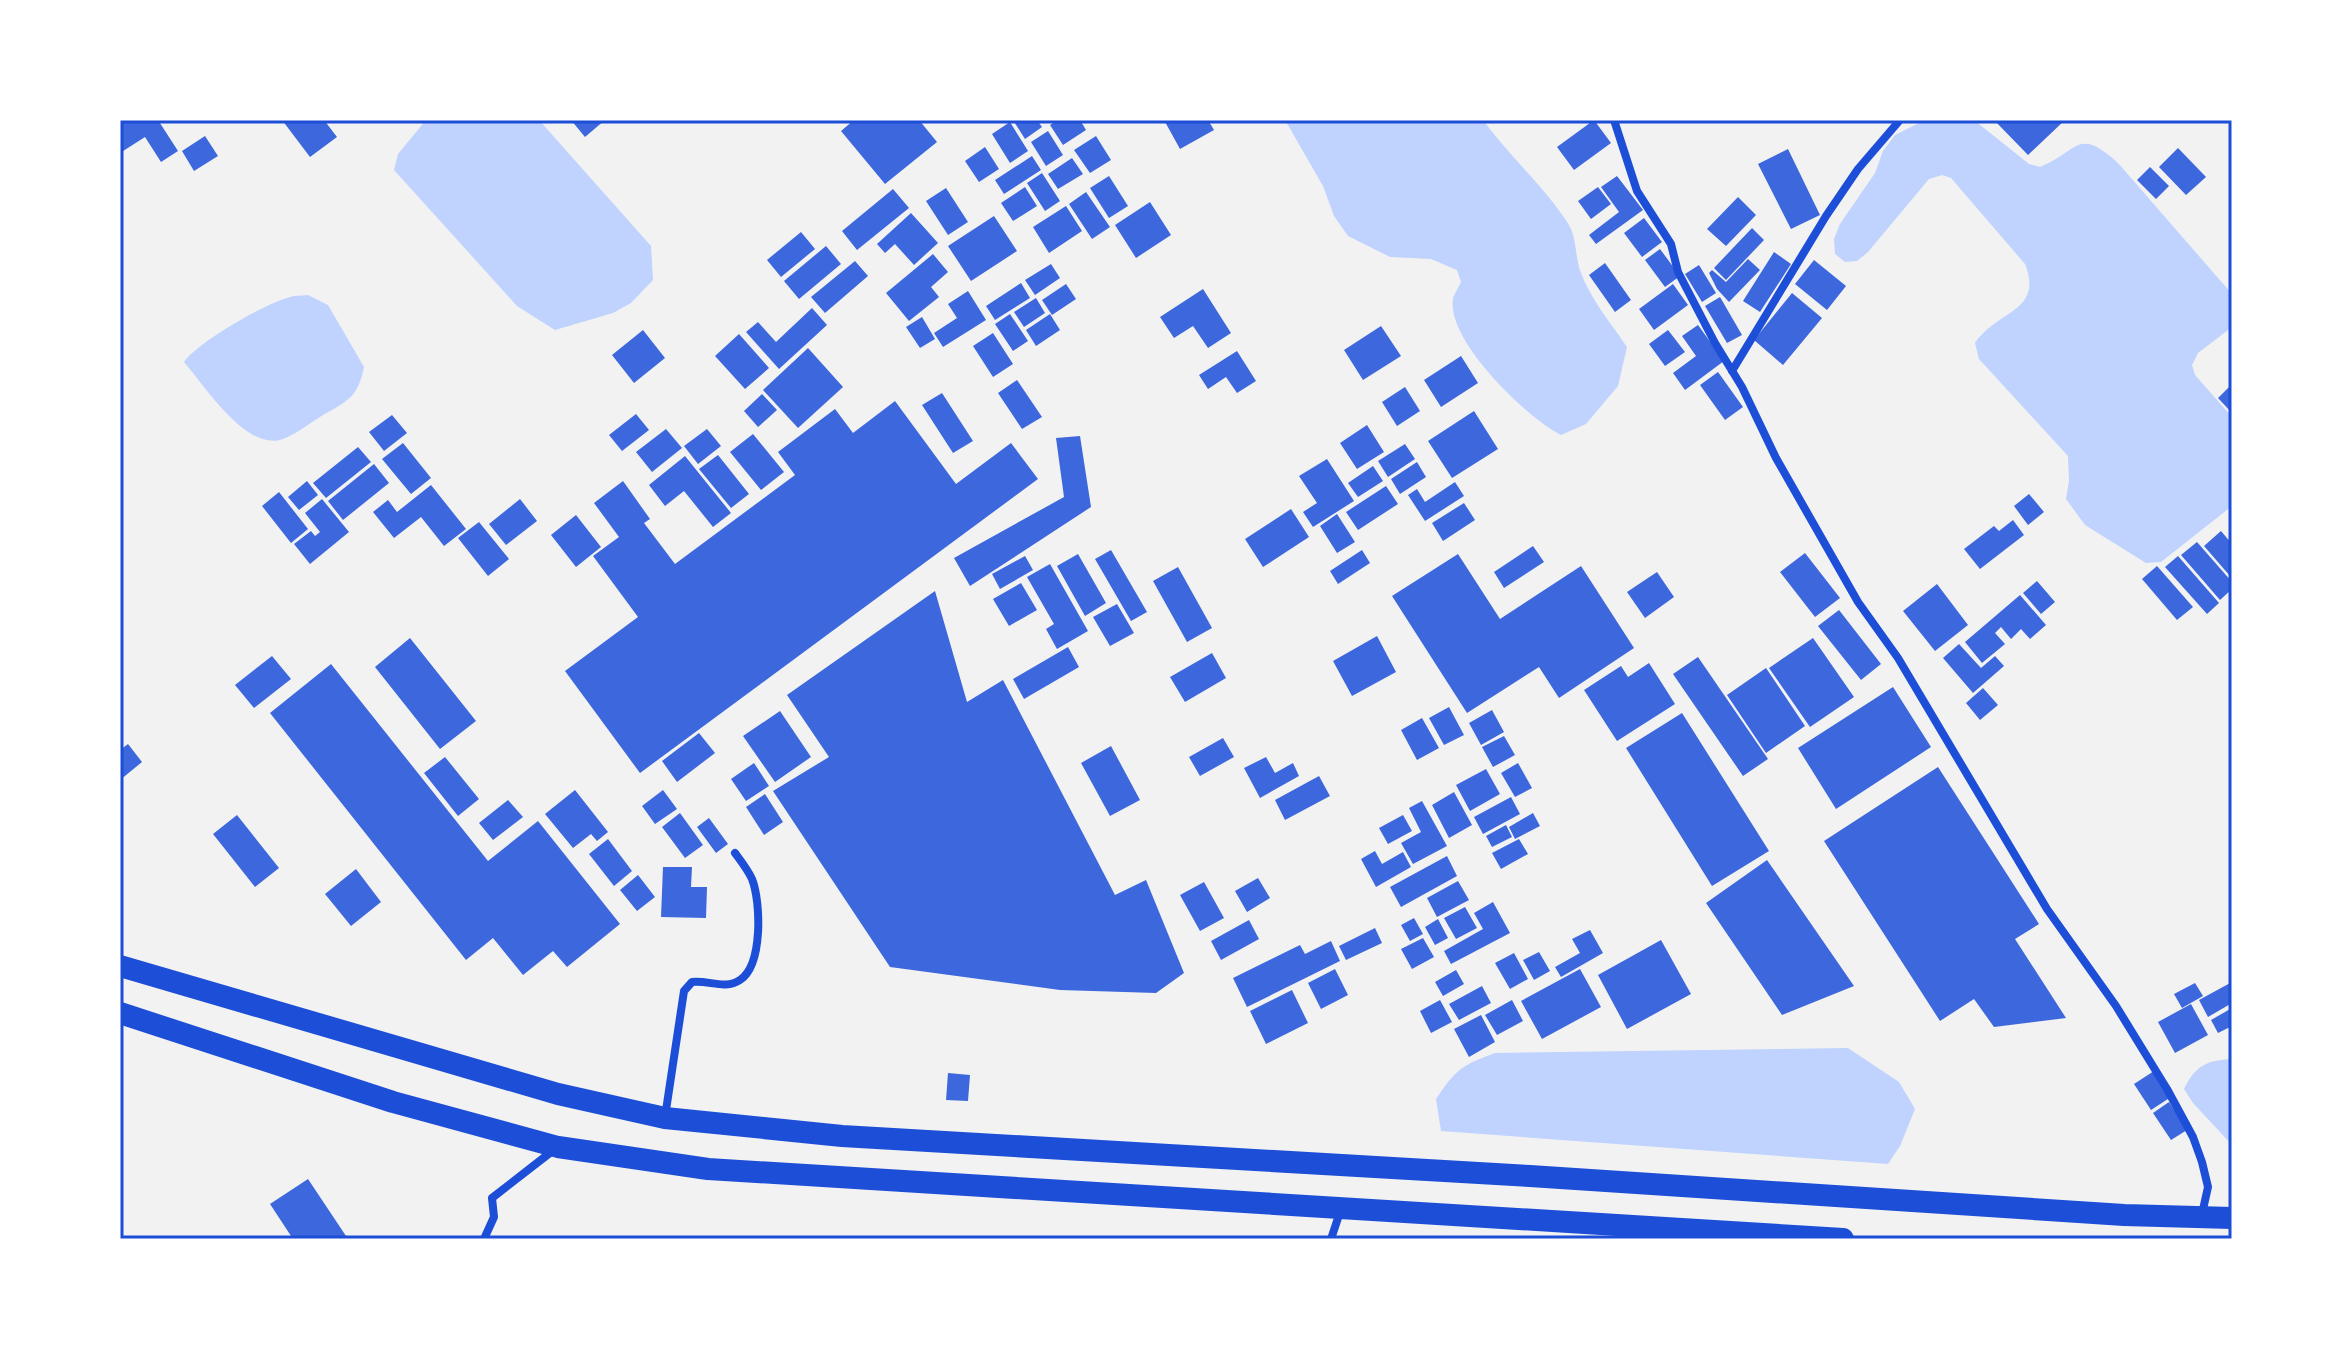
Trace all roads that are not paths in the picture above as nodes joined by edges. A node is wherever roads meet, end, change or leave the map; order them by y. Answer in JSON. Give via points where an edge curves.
{"nodes":[{"id":1,"x":1614,"y":120,"type":"edge"},
{"id":2,"x":1900,"y":120,"type":"edge"},
{"id":3,"x":1732,"y":371,"type":"junction"},
{"id":4,"x":735,"y":853,"type":"dead end"},
{"id":5,"x":120,"y":966,"type":"edge"},
{"id":6,"x":120,"y":1013,"type":"edge"},
{"id":7,"x":665,"y":1118,"type":"junction"},
{"id":8,"x":558,"y":1147,"type":"junction"},
{"id":9,"x":1341,"y":1207,"type":"junction"},
{"id":10,"x":2202,"y":1215,"type":"junction"},
{"id":11,"x":2232,"y":1218,"type":"edge"},
{"id":12,"x":484,"y":1239,"type":"edge"},
{"id":13,"x":1331,"y":1239,"type":"edge"},
{"id":14,"x":1843,"y":1239,"type":"edge"}],
"edges":[{"from":1,"to":3,"type":"street","via":[[1637,191],[1671,244],[1678,272]]},
{"from":2,"to":3,"type":"street","via":[[1826,216]]},
{"from":3,"to":10,"type":"street","via":[[1858,602],[1898,658],[2047,909],[2167,1089],[2202,1162],[2208,1187]]},
{"from":4,"to":7,"type":"street","via":[[752,880],[758,910],[756,954],[742,979],[729,985],[692,982],[684,991]]},
{"from":5,"to":7,"type":"highway","via":[[558,1094]]},
{"from":6,"to":8,"type":"highway","via":[[393,1102]]},
{"from":7,"to":10,"type":"highway","via":[[842,1136],[2124,1215]]},
{"from":8,"to":9,"type":"highway","via":[[708,1169]]},
{"from":8,"to":12,"type":"street","via":[[492,1198],[494,1217]]},
{"from":9,"to":13,"type":"street"},
{"from":9,"to":14,"type":"highway"},
{"from":10,"to":11,"type":"highway"}]}
